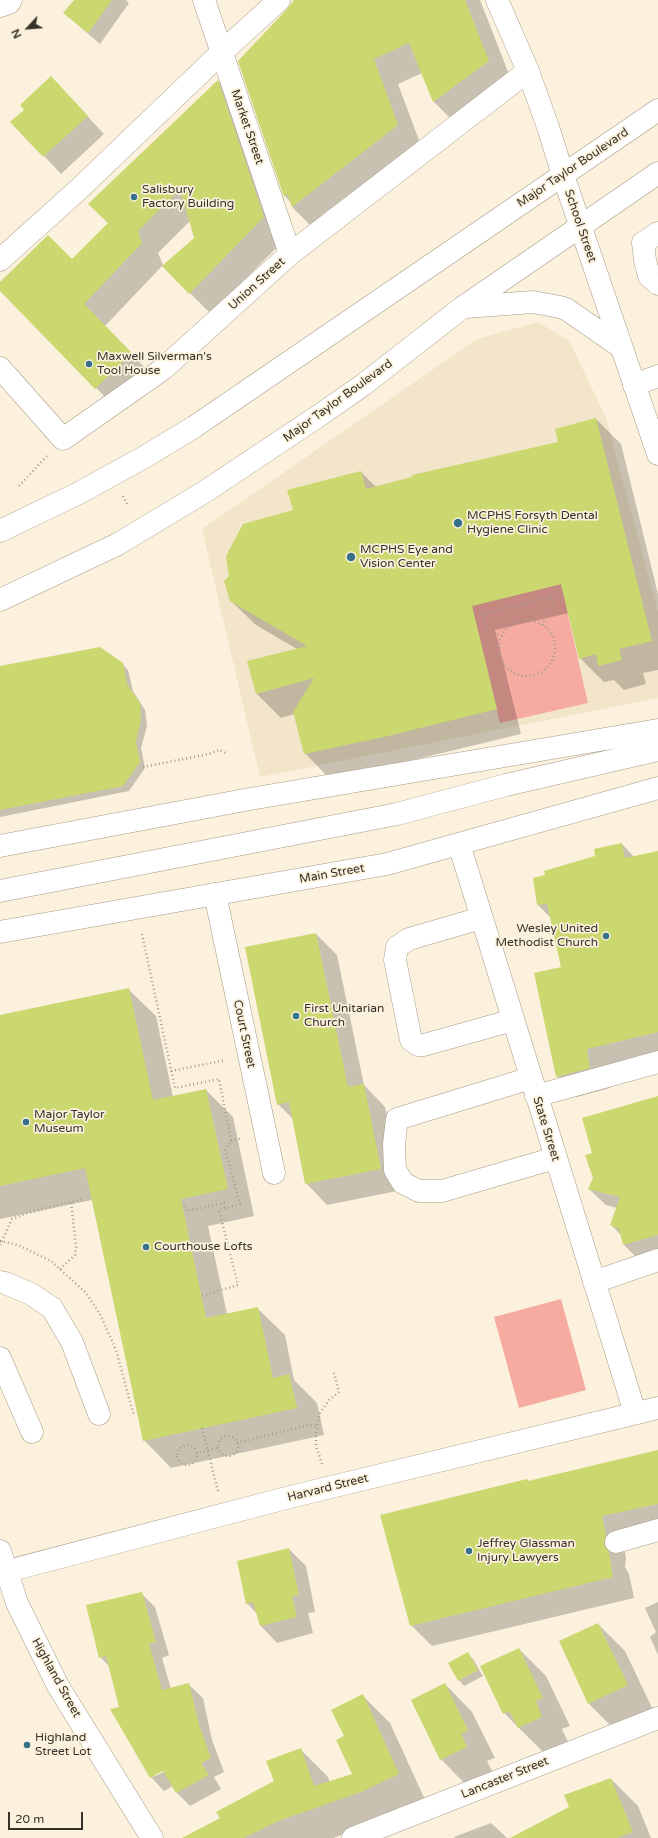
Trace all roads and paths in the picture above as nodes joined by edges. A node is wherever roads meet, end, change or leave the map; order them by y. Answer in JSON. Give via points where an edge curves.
{"nodes":[{"id":1,"x":11,"y":0,"type":"edge"},
{"id":2,"x":204,"y":0,"type":"edge"},
{"id":3,"x":279,"y":0,"type":"edge"},
{"id":4,"x":497,"y":0,"type":"edge"},
{"id":5,"x":0,"y":6,"type":"edge"},
{"id":6,"x":222,"y":52,"type":"junction"},
{"id":7,"x":528,"y":71,"type":"junction"},
{"id":8,"x":658,"y":110,"type":"edge"},
{"id":9,"x":658,"y":173,"type":"edge"},
{"id":10,"x":563,"y":175,"type":"junction"},
{"id":11,"x":580,"y":227,"type":"junction"},
{"id":12,"x":658,"y":233,"type":"edge"},
{"id":13,"x":290,"y":254,"type":"junction"},
{"id":14,"x":0,"y":260,"type":"edge"},
{"id":15,"x":658,"y":284,"type":"edge"},
{"id":16,"x":463,"y":307,"type":"junction"},
{"id":17,"x":621,"y":347,"type":"junction"},
{"id":18,"x":0,"y":368,"type":"edge"},
{"id":19,"x":658,"y":376,"type":"edge"},
{"id":20,"x":634,"y":385,"type":"junction"},
{"id":21,"x":63,"y":439,"type":"junction"},
{"id":22,"x":658,"y":454,"type":"edge"},
{"id":23,"x":19,"y":486,"type":"dead end"},
{"id":24,"x":120,"y":490,"type":"dead end"},
{"id":25,"x":128,"y":506,"type":"dead end"},
{"id":26,"x":0,"y":532,"type":"edge"},
{"id":27,"x":559,"y":594,"type":"dead end"},
{"id":28,"x":551,"y":596,"type":"junction"},
{"id":29,"x":0,"y":600,"type":"edge"},
{"id":30,"x":542,"y":625,"type":"junction"},
{"id":31,"x":502,"y":636,"type":"junction"},
{"id":32,"x":658,"y":730,"type":"edge"},
{"id":33,"x":658,"y":750,"type":"edge"},
{"id":34,"x":226,"y":753,"type":"dead end"},
{"id":35,"x":143,"y":767,"type":"dead end"},
{"id":36,"x":658,"y":788,"type":"edge"},
{"id":37,"x":459,"y":844,"type":"junction"},
{"id":38,"x":0,"y":846,"type":"edge"},
{"id":39,"x":0,"y":892,"type":"edge"},
{"id":40,"x":215,"y":894,"type":"junction"},
{"id":41,"x":481,"y":918,"type":"junction"},
{"id":42,"x":0,"y":932,"type":"edge"},
{"id":43,"x":142,"y":934,"type":"dead end"},
{"id":44,"x":513,"y":1020,"type":"junction"},
{"id":45,"x":229,"y":1060,"type":"dead end"},
{"id":46,"x":658,"y":1062,"type":"edge"},
{"id":47,"x":171,"y":1071,"type":"junction"},
{"id":48,"x":533,"y":1087,"type":"junction"},
{"id":49,"x":555,"y":1158,"type":"junction"},
{"id":50,"x":274,"y":1173,"type":"dead end"},
{"id":51,"x":82,"y":1199,"type":"dead end"},
{"id":52,"x":71,"y":1201,"type":"junction"},
{"id":53,"x":184,"y":1206,"type":"dead end"},
{"id":54,"x":226,"y":1208,"type":"junction"},
{"id":55,"x":0,"y":1245,"type":"edge"},
{"id":56,"x":658,"y":1260,"type":"edge"},
{"id":57,"x":60,"y":1269,"type":"dead end"},
{"id":58,"x":0,"y":1282,"type":"edge"},
{"id":59,"x":594,"y":1282,"type":"junction"},
{"id":60,"x":202,"y":1296,"type":"dead end"},
{"id":61,"x":0,"y":1358,"type":"edge"},
{"id":62,"x":333,"y":1370,"type":"dead end"},
{"id":63,"x":658,"y":1408,"type":"edge"},
{"id":64,"x":635,"y":1413,"type":"junction"},
{"id":65,"x":99,"y":1414,"type":"dead end"},
{"id":66,"x":318,"y":1426,"type":"junction"},
{"id":67,"x":202,"y":1428,"type":"dead end"},
{"id":68,"x":32,"y":1432,"type":"dead end"},
{"id":69,"x":237,"y":1443,"type":"junction"},
{"id":70,"x":218,"y":1448,"type":"junction"},
{"id":71,"x":207,"y":1450,"type":"junction"},
{"id":72,"x":196,"y":1453,"type":"junction"},
{"id":73,"x":322,"y":1464,"type":"dead end"},
{"id":74,"x":218,"y":1491,"type":"dead end"},
{"id":75,"x":658,"y":1530,"type":"edge"},
{"id":76,"x":616,"y":1542,"type":"dead end"},
{"id":77,"x":2,"y":1565,"type":"edge"},
{"id":78,"x":658,"y":1718,"type":"edge"},
{"id":79,"x":152,"y":1838,"type":"edge"},
{"id":80,"x":353,"y":1838,"type":"edge"}],
"edges":[{"from":1,"to":5,"type":"main road"},
{"from":2,"to":6,"type":"main road","name":"Market Street"},
{"from":3,"to":6,"type":"main road"},
{"from":4,"to":7,"type":"main road","name":"School Street"},
{"from":6,"to":13,"type":"main road","name":"Market Street"},
{"from":6,"to":14,"type":"main road","via":[[79,189]]},
{"from":7,"to":10,"type":"main road","name":"School Street"},
{"from":7,"to":13,"type":"main road","name":"Union Street"},
{"from":8,"to":10,"type":"main road","name":"Major Taylor Boulevard"},
{"from":9,"to":11,"type":"main road","name":"Major Taylor Boulevard"},
{"from":10,"to":11,"type":"main road","name":"School Street"},
{"from":10,"to":26,"type":"main road","name":"Major Taylor Boulevard","via":[[194,426],[79,493]]},
{"from":11,"to":16,"type":"main road","name":"Major Taylor Boulevard"},
{"from":11,"to":17,"type":"main road","name":"School Street"},
{"from":12,"to":15,"type":"main road","via":[[643,243],[649,276]]},
{"from":13,"to":21,"type":"main road","name":"Union Street","via":[[163,369]]},
{"from":16,"to":17,"type":"main road","via":[[533,302],[560,307]]},
{"from":16,"to":29,"type":"main road","name":"Major Taylor Boulevard","via":[[363,385],[174,512],[96,555]]},
{"from":17,"to":20,"type":"main road","name":"School Street"},
{"from":18,"to":21,"type":"main road"},
{"from":19,"to":20,"type":"main road"},
{"from":20,"to":22,"type":"main road","name":"School Street"},
{"from":21,"to":23,"type":"path"},
{"from":24,"to":25,"type":"path"},
{"from":27,"to":28,"type":"path"},
{"from":28,"to":30,"type":"path","via":[[553,605]]},
{"from":28,"to":31,"type":"path","via":[[482,614],[486,629]]},
{"from":30,"to":31,"type":"path","via":[[520,621],[511,625]]},
{"from":30,"to":31,"type":"path","via":[[552,636],[555,644],[552,662],[539,674],[530,676],[513,673],[506,667],[499,650]]},
{"from":32,"to":38,"type":"main road","via":[[258,798]]},
{"from":33,"to":39,"type":"main road","via":[[506,785],[397,814]]},
{"from":34,"to":35,"type":"path","via":[[219,750]]},
{"from":36,"to":37,"type":"main road","name":"Main Street"},
{"from":37,"to":40,"type":"main road","name":"Main Street","via":[[386,864]]},
{"from":37,"to":41,"type":"main road","name":"State Street"},
{"from":40,"to":42,"type":"main road","name":"Main Street"},
{"from":40,"to":50,"type":"main road","name":"Court Street"},
{"from":41,"to":44,"type":"main road","name":"State Street"},
{"from":41,"to":44,"type":"main road","via":[[409,939],[397,947],[395,960],[411,1040],[418,1045],[424,1045]]},
{"from":43,"to":47,"type":"path"},
{"from":44,"to":48,"type":"main road","name":"State Street"},
{"from":45,"to":47,"type":"path"},
{"from":46,"to":48,"type":"main road"},
{"from":47,"to":54,"type":"path","via":[[175,1088],[219,1079],[231,1141],[225,1149],[240,1204]]},
{"from":48,"to":49,"type":"main road","name":"State Street"},
{"from":48,"to":49,"type":"main road","via":[[397,1119],[394,1144],[395,1170],[403,1183],[419,1191],[442,1191]]},
{"from":49,"to":59,"type":"main road","name":"State Street"},
{"from":51,"to":52,"type":"path"},
{"from":52,"to":55,"type":"path","via":[[12,1219]]},
{"from":52,"to":57,"type":"path","via":[[75,1256]]},
{"from":53,"to":54,"type":"path","via":[[186,1211],[224,1203]]},
{"from":54,"to":60,"type":"path","via":[[219,1210],[238,1285]]},
{"from":56,"to":59,"type":"main road"},
{"from":58,"to":65,"type":"main road","via":[[31,1294],[52,1308],[72,1342]]},
{"from":59,"to":64,"type":"main road","name":"State Street"},
{"from":61,"to":68,"type":"main road"},
{"from":62,"to":66,"type":"path","via":[[339,1392],[329,1400],[320,1413]]},
{"from":63,"to":64,"type":"main road","name":"Harvard Street"},
{"from":64,"to":77,"type":"main road","name":"Harvard Street","via":[[290,1498]]},
{"from":66,"to":69,"type":"path","via":[[308,1425]]},
{"from":66,"to":73,"type":"path","via":[[316,1446]]},
{"from":67,"to":71,"type":"path"},
{"from":69,"to":70,"type":"path","via":[[232,1436],[225,1436],[219,1442]]},
{"from":69,"to":70,"type":"path","via":[[237,1450],[229,1456],[222,1454]]},
{"from":70,"to":71,"type":"path"},
{"from":71,"to":72,"type":"path"},
{"from":71,"to":74,"type":"path"},
{"from":72,"to":72,"type":"path","via":[[190,1446],[184,1446],[179,1449],[176,1459],[188,1466],[194,1463]]},
{"from":75,"to":76,"type":"main road"},
{"from":77,"to":79,"type":"main road","name":"Highland Street","via":[[17,1603],[60,1690]]},
{"from":78,"to":80,"type":"main road","name":"Lancaster Street"}]}
